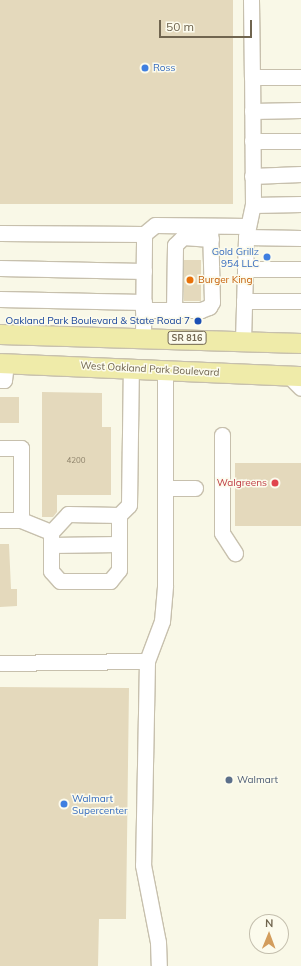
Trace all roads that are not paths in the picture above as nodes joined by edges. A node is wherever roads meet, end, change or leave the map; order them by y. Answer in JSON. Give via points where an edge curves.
{"nodes":[{"id":1,"x":251,"y":0,"type":"edge"},
{"id":2,"x":252,"y":77,"type":"junction"},
{"id":3,"x":301,"y":78,"type":"edge"},
{"id":4,"x":252,"y":110,"type":"junction"},
{"id":5,"x":301,"y":110,"type":"edge"},
{"id":6,"x":252,"y":141,"type":"junction"},
{"id":7,"x":301,"y":141,"type":"edge"},
{"id":8,"x":301,"y":174,"type":"edge"},
{"id":9,"x":252,"y":176,"type":"junction"},
{"id":10,"x":301,"y":204,"type":"edge"},
{"id":11,"x":252,"y":205,"type":"junction"},
{"id":12,"x":211,"y":232,"type":"junction"},
{"id":13,"x":247,"y":232,"type":"junction"},
{"id":14,"x":0,"y":233,"type":"edge"},
{"id":15,"x":144,"y":234,"type":"junction"},
{"id":16,"x":301,"y":238,"type":"edge"},
{"id":17,"x":0,"y":268,"type":"edge"},
{"id":18,"x":245,"y":269,"type":"junction"},
{"id":19,"x":301,"y":269,"type":"edge"},
{"id":20,"x":144,"y":271,"type":"junction"},
{"id":21,"x":0,"y":299,"type":"edge"},
{"id":22,"x":244,"y":301,"type":"junction"},
{"id":23,"x":301,"y":301,"type":"edge"},
{"id":24,"x":144,"y":306,"type":"junction"},
{"id":25,"x":174,"y":310,"type":"junction"},
{"id":26,"x":0,"y":334,"type":"edge"},
{"id":27,"x":143,"y":337,"type":"junction"},
{"id":28,"x":244,"y":340,"type":"junction"},
{"id":29,"x":301,"y":343,"type":"edge"},
{"id":30,"x":2,"y":369,"type":"edge"},
{"id":31,"x":131,"y":369,"type":"junction"},
{"id":32,"x":165,"y":370,"type":"junction"},
{"id":33,"x":297,"y":380,"type":"edge"},
{"id":34,"x":222,"y":435,"type":"dead end"},
{"id":35,"x":0,"y":448,"type":"edge"},
{"id":36,"x":165,"y":488,"type":"junction"},
{"id":37,"x":195,"y":488,"type":"dead end"},
{"id":38,"x":119,"y":515,"type":"junction"},
{"id":39,"x":0,"y":520,"type":"edge"},
{"id":40,"x":21,"y":520,"type":"junction"},
{"id":41,"x":51,"y":538,"type":"junction"},
{"id":42,"x":119,"y":544,"type":"junction"},
{"id":43,"x":235,"y":553,"type":"dead end"},
{"id":44,"x":147,"y":661,"type":"junction"},
{"id":45,"x":0,"y":663,"type":"edge"},
{"id":46,"x":158,"y":966,"type":"edge"}],
"edges":[{"from":1,"to":2,"type":"lane"},
{"from":2,"to":3,"type":"lane"},
{"from":2,"to":4,"type":"lane"},
{"from":4,"to":5,"type":"lane"},
{"from":4,"to":6,"type":"lane"},
{"from":6,"to":7,"type":"lane"},
{"from":6,"to":9,"type":"lane"},
{"from":8,"to":9,"type":"lane"},
{"from":9,"to":11,"type":"lane"},
{"from":10,"to":11,"type":"lane"},
{"from":11,"to":13,"type":"lane"},
{"from":12,"to":13,"type":"lane"},
{"from":12,"to":15,"type":"lane","via":[[155,225]]},
{"from":12,"to":25,"type":"lane","via":[[183,237],[175,245]]},
{"from":12,"to":25,"type":"lane","via":[[212,302],[209,307],[201,310]]},
{"from":13,"to":16,"type":"lane"},
{"from":13,"to":18,"type":"lane"},
{"from":14,"to":15,"type":"lane"},
{"from":15,"to":20,"type":"lane"},
{"from":17,"to":20,"type":"lane"},
{"from":18,"to":19,"type":"lane"},
{"from":18,"to":22,"type":"lane"},
{"from":20,"to":24,"type":"lane"},
{"from":21,"to":24,"type":"lane"},
{"from":22,"to":23,"type":"lane"},
{"from":22,"to":28,"type":"lane"},
{"from":24,"to":25,"type":"lane"},
{"from":24,"to":27,"type":"lane"},
{"from":26,"to":27,"type":"main road","number":"SR 816"},
{"from":27,"to":28,"type":"main road","number":"SR 816"},
{"from":28,"to":29,"type":"main road","number":"SR 816"},
{"from":30,"to":31,"type":"main road","name":"West Oakland Park Boulevard"},
{"from":31,"to":32,"type":"main road","name":"West Oakland Park Boulevard"},
{"from":31,"to":38,"type":"lane","via":[[129,505]]},
{"from":32,"to":33,"type":"main road","name":"West Oakland Park Boulevard"},
{"from":32,"to":36,"type":"lane"},
{"from":34,"to":43,"type":"lane","via":[[222,533]]},
{"from":35,"to":40,"type":"lane","via":[[21,448]]},
{"from":36,"to":37,"type":"lane"},
{"from":36,"to":44,"type":"lane","via":[[162,621]]},
{"from":38,"to":41,"type":"lane","via":[[68,514]]},
{"from":38,"to":42,"type":"lane"},
{"from":39,"to":40,"type":"lane"},
{"from":40,"to":41,"type":"lane"},
{"from":41,"to":42,"type":"lane"},
{"from":41,"to":42,"type":"lane","via":[[51,571],[60,580],[110,581],[120,570]]},
{"from":44,"to":45,"type":"lane"},
{"from":44,"to":46,"type":"lane","via":[[143,865],[158,942]]}]}
